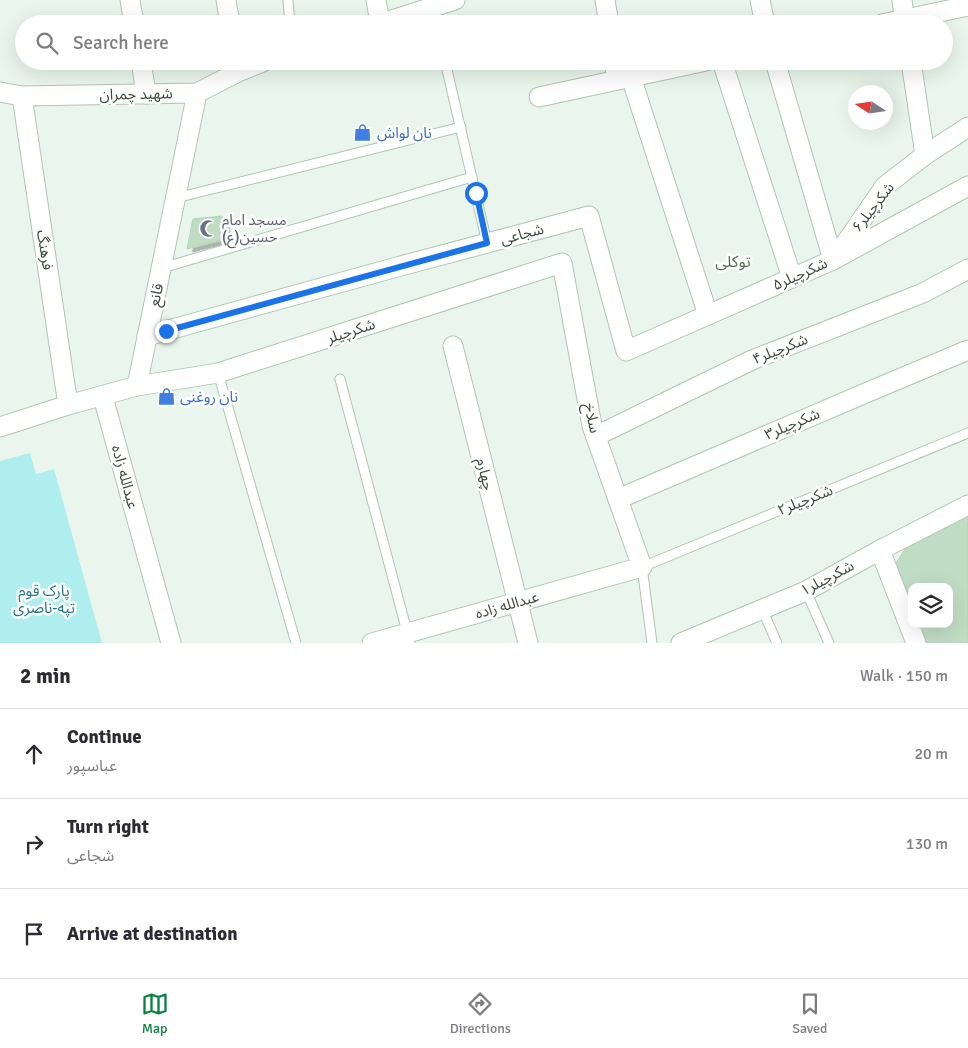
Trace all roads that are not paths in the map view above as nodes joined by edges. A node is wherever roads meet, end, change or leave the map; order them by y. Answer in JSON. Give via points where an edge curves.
{"nodes":[{"id":1,"x":130,"y":0,"type":"edge"},
{"id":2,"x":226,"y":0,"type":"edge"},
{"id":3,"x":288,"y":0,"type":"edge"},
{"id":4,"x":376,"y":0,"type":"edge"},
{"id":5,"x":455,"y":0,"type":"edge"},
{"id":6,"x":605,"y":0,"type":"edge"},
{"id":7,"x":760,"y":0,"type":"edge"},
{"id":8,"x":902,"y":0,"type":"edge"},
{"id":9,"x":968,"y":6,"type":"edge"},
{"id":10,"x":132,"y":15,"type":"edge"},
{"id":11,"x":228,"y":15,"type":"edge"},
{"id":12,"x":289,"y":15,"type":"edge"},
{"id":13,"x":378,"y":15,"type":"edge"},
{"id":14,"x":435,"y":15,"type":"edge"},
{"id":15,"x":607,"y":15,"type":"edge"},
{"id":16,"x":763,"y":15,"type":"edge"},
{"id":17,"x":904,"y":15,"type":"edge"},
{"id":18,"x":930,"y":15,"type":"edge"},
{"id":19,"x":142,"y":70,"type":"edge"},
{"id":20,"x":231,"y":70,"type":"edge"},
{"id":21,"x":447,"y":70,"type":"edge"},
{"id":22,"x":619,"y":70,"type":"edge"},
{"id":23,"x":665,"y":70,"type":"edge"},
{"id":24,"x":725,"y":70,"type":"edge"},
{"id":25,"x":778,"y":70,"type":"edge"},
{"id":26,"x":912,"y":70,"type":"edge"},
{"id":27,"x":624,"y":79,"type":"junction"},
{"id":28,"x":0,"y":92,"type":"edge"},
{"id":29,"x":197,"y":93,"type":"junction"},
{"id":30,"x":146,"y":94,"type":"junction"},
{"id":31,"x":22,"y":96,"type":"junction"},
{"id":32,"x":539,"y":96,"type":"dead end"},
{"id":33,"x":460,"y":127,"type":"junction"},
{"id":34,"x":968,"y":127,"type":"edge"},
{"id":35,"x":925,"y":155,"type":"junction"},
{"id":36,"x":472,"y":177,"type":"junction"},
{"id":37,"x":968,"y":186,"type":"edge"},
{"id":38,"x":176,"y":198,"type":"junction"},
{"id":39,"x":487,"y":243,"type":"junction"},
{"id":40,"x":834,"y":260,"type":"junction"},
{"id":41,"x":562,"y":263,"type":"joint"},
{"id":42,"x":162,"y":268,"type":"junction"},
{"id":43,"x":968,"y":268,"type":"edge"},
{"id":44,"x":792,"y":278,"type":"junction"},
{"id":45,"x":708,"y":315,"type":"junction"},
{"id":46,"x":147,"y":336,"type":"junction"},
{"id":47,"x":453,"y":346,"type":"dead end"},
{"id":48,"x":968,"y":350,"type":"edge"},
{"id":49,"x":626,"y":351,"type":"joint"},
{"id":50,"x":218,"y":373,"type":"junction"},
{"id":51,"x":340,"y":379,"type":"dead end"},
{"id":52,"x":137,"y":386,"type":"junction"},
{"id":53,"x":103,"y":397,"type":"junction"},
{"id":54,"x":68,"y":405,"type":"junction"},
{"id":55,"x":0,"y":427,"type":"edge"},
{"id":56,"x":968,"y":433,"type":"edge"},
{"id":57,"x":596,"y":436,"type":"junction"},
{"id":58,"x":618,"y":499,"type":"junction"},
{"id":59,"x":968,"y":505,"type":"edge"},
{"id":60,"x":880,"y":550,"type":"junction"},
{"id":61,"x":642,"y":567,"type":"junction"},
{"id":62,"x":806,"y":591,"type":"junction"},
{"id":63,"x":518,"y":602,"type":"junction"},
{"id":64,"x":762,"y":609,"type":"junction"},
{"id":65,"x":409,"y":638,"type":"edge"},
{"id":66,"x":171,"y":643,"type":"edge"},
{"id":67,"x":296,"y":643,"type":"edge"},
{"id":68,"x":372,"y":643,"type":"edge"},
{"id":69,"x":528,"y":643,"type":"edge"},
{"id":70,"x":652,"y":643,"type":"edge"},
{"id":71,"x":682,"y":643,"type":"edge"},
{"id":72,"x":776,"y":643,"type":"edge"},
{"id":73,"x":829,"y":643,"type":"edge"},
{"id":74,"x":916,"y":643,"type":"edge"}],
"edges":[{"from":1,"to":10,"type":"street"},
{"from":2,"to":11,"type":"street"},
{"from":3,"to":12,"type":"lane"},
{"from":4,"to":13,"type":"street"},
{"from":5,"to":14,"type":"street"},
{"from":6,"to":15,"type":"street"},
{"from":7,"to":16,"type":"street"},
{"from":8,"to":17,"type":"street"},
{"from":9,"to":18,"type":"street"},
{"from":19,"to":30,"type":"street"},
{"from":20,"to":29,"type":"street","name":"شهید چمران"},
{"from":21,"to":33,"type":"lane"},
{"from":22,"to":27,"type":"street"},
{"from":23,"to":27,"type":"street"},
{"from":24,"to":44,"type":"street"},
{"from":25,"to":40,"type":"street"},
{"from":26,"to":35,"type":"street"},
{"from":27,"to":32,"type":"street"},
{"from":27,"to":45,"type":"street"},
{"from":28,"to":31,"type":"street","name":"شهید چمران"},
{"from":29,"to":30,"type":"street","name":"شهید چمران"},
{"from":29,"to":38,"type":"street","name":"قانع"},
{"from":30,"to":31,"type":"street","name":"شهید چمران"},
{"from":31,"to":54,"type":"street","name":"فرهنگ"},
{"from":33,"to":36,"type":"lane"},
{"from":33,"to":38,"type":"lane"},
{"from":34,"to":35,"type":"street","name":"شکرچیلر۶"},
{"from":35,"to":40,"type":"street","name":"شکرچیلر۶","via":[[885,186]]},
{"from":36,"to":39,"type":"lane"},
{"from":36,"to":42,"type":"lane"},
{"from":37,"to":40,"type":"street","name":"شکرچیلر۵"},
{"from":38,"to":42,"type":"street","name":"قانع"},
{"from":39,"to":46,"type":"street","name":"شجاعی"},
{"from":39,"to":49,"type":"street","name":"شجاعی","via":[[589,216]]},
{"from":40,"to":44,"type":"street","name":"شکرچیلر۵"},
{"from":41,"to":50,"type":"street","name":"شکرچیلر"},
{"from":41,"to":57,"type":"street","name":"سلاخ"},
{"from":42,"to":46,"type":"street","name":"قانع"},
{"from":43,"to":57,"type":"street","name":"شکرچیلر۴","via":[[923,293],[752,360]]},
{"from":44,"to":45,"type":"street","name":"شکرچیلر۵"},
{"from":45,"to":49,"type":"street","name":"شکرچیلر۵"},
{"from":46,"to":52,"type":"street","name":"قانع"},
{"from":47,"to":63,"type":"street","name":"چهارم"},
{"from":48,"to":58,"type":"street","name":"شکرچیلر۳"},
{"from":50,"to":52,"type":"street","name":"شکرچیلر"},
{"from":50,"to":67,"type":"lane"},
{"from":51,"to":65,"type":"lane"},
{"from":52,"to":53,"type":"street"},
{"from":53,"to":54,"type":"street"},
{"from":53,"to":66,"type":"street","name":"عبدالله زاده"},
{"from":54,"to":55,"type":"street"},
{"from":56,"to":61,"type":"lane","name":"شکرچیلر۲"},
{"from":57,"to":58,"type":"street","name":"سلاخ"},
{"from":58,"to":61,"type":"street","name":"سلاخ"},
{"from":59,"to":60,"type":"street","name":"شکرچیلر۱"},
{"from":60,"to":62,"type":"street","name":"شکرچیلر۱"},
{"from":60,"to":74,"type":"street"},
{"from":61,"to":63,"type":"street","name":"عبدالله زاده"},
{"from":61,"to":70,"type":"lane"},
{"from":62,"to":64,"type":"street","name":"شکرچیلر۱"},
{"from":62,"to":73,"type":"lane"},
{"from":63,"to":65,"type":"street","name":"عبدالله زاده"},
{"from":63,"to":69,"type":"street","name":"چهارم"},
{"from":64,"to":71,"type":"street","name":"شکرچیلر۱"},
{"from":64,"to":72,"type":"lane"},
{"from":65,"to":68,"type":"street","name":"عبدالله زاده"}]}
